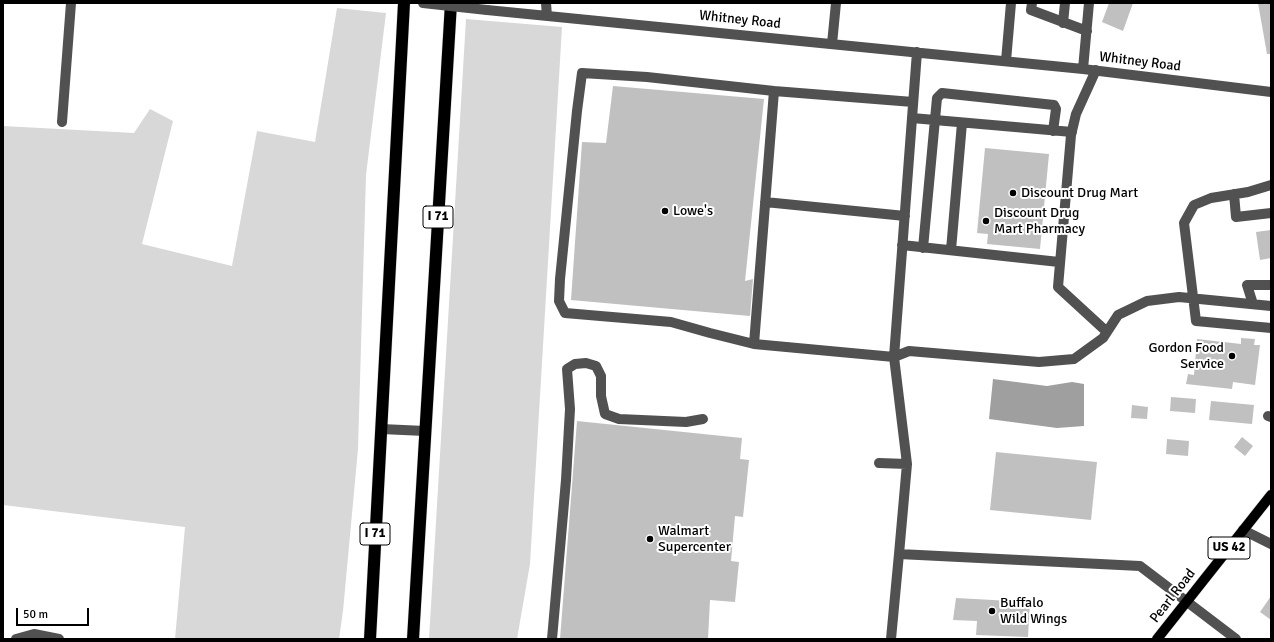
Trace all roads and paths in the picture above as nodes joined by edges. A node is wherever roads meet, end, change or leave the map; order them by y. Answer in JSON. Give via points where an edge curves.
{"nodes":[{"id":1,"x":71,"y":3,"type":"edge"},
{"id":2,"x":404,"y":3,"type":"edge"},
{"id":3,"x":423,"y":3,"type":"edge"},
{"id":4,"x":450,"y":3,"type":"edge"},
{"id":5,"x":546,"y":3,"type":"edge"},
{"id":6,"x":836,"y":3,"type":"edge"},
{"id":7,"x":1011,"y":3,"type":"edge"},
{"id":8,"x":1032,"y":3,"type":"edge"},
{"id":9,"x":1065,"y":3,"type":"edge"},
{"id":10,"x":1089,"y":3,"type":"edge"},
{"id":11,"x":548,"y":16,"type":"junction"},
{"id":12,"x":1063,"y":23,"type":"junction"},
{"id":13,"x":1087,"y":31,"type":"junction"},
{"id":14,"x":832,"y":44,"type":"junction"},
{"id":15,"x":917,"y":52,"type":"junction"},
{"id":16,"x":1006,"y":61,"type":"junction"},
{"id":17,"x":1083,"y":69,"type":"junction"},
{"id":18,"x":1096,"y":70,"type":"junction"},
{"id":19,"x":774,"y":91,"type":"junction"},
{"id":20,"x":1271,"y":92,"type":"edge"},
{"id":21,"x":913,"y":102,"type":"junction"},
{"id":22,"x":912,"y":118,"type":"junction"},
{"id":23,"x":934,"y":121,"type":"junction"},
{"id":24,"x":62,"y":122,"type":"dead end"},
{"id":25,"x":962,"y":123,"type":"junction"},
{"id":26,"x":1054,"y":131,"type":"junction"},
{"id":27,"x":1072,"y":132,"type":"junction"},
{"id":28,"x":1271,"y":185,"type":"edge"},
{"id":29,"x":1234,"y":194,"type":"junction"},
{"id":30,"x":765,"y":202,"type":"junction"},
{"id":31,"x":1271,"y":213,"type":"edge"},
{"id":32,"x":904,"y":216,"type":"junction"},
{"id":33,"x":902,"y":245,"type":"junction"},
{"id":34,"x":924,"y":248,"type":"junction"},
{"id":35,"x":951,"y":250,"type":"junction"},
{"id":36,"x":1059,"y":262,"type":"junction"},
{"id":37,"x":1271,"y":285,"type":"edge"},
{"id":38,"x":1193,"y":298,"type":"junction"},
{"id":39,"x":1253,"y":304,"type":"junction"},
{"id":40,"x":1271,"y":306,"type":"edge"},
{"id":41,"x":1271,"y":328,"type":"edge"},
{"id":42,"x":1107,"y":332,"type":"junction"},
{"id":43,"x":754,"y":344,"type":"junction"},
{"id":44,"x":894,"y":357,"type":"junction"},
{"id":45,"x":703,"y":419,"type":"dead end"},
{"id":46,"x":381,"y":429,"type":"junction"},
{"id":47,"x":425,"y":431,"type":"junction"},
{"id":48,"x":879,"y":463,"type":"dead end"},
{"id":49,"x":907,"y":464,"type":"junction"},
{"id":50,"x":1271,"y":495,"type":"edge"},
{"id":51,"x":1243,"y":530,"type":"junction"},
{"id":52,"x":1271,"y":544,"type":"edge"},
{"id":53,"x":899,"y":554,"type":"junction"},
{"id":54,"x":1187,"y":601,"type":"junction"},
{"id":55,"x":16,"y":639,"type":"edge"},
{"id":56,"x":59,"y":639,"type":"edge"},
{"id":57,"x":370,"y":639,"type":"edge"},
{"id":58,"x":413,"y":639,"type":"edge"},
{"id":59,"x":552,"y":639,"type":"edge"},
{"id":60,"x":891,"y":639,"type":"edge"},
{"id":61,"x":1156,"y":639,"type":"edge"},
{"id":62,"x":1236,"y":639,"type":"edge"}],
"edges":[{"from":1,"to":24,"type":"street"},
{"from":2,"to":46,"type":"highway","number":"I 71"},
{"from":3,"to":11,"type":"street","name":"Whitney Road","bridge":true},
{"from":4,"to":47,"type":"highway","number":"I 71"},
{"from":5,"to":11,"type":"street"},
{"from":6,"to":14,"type":"street"},
{"from":7,"to":16,"type":"street"},
{"from":8,"to":12,"type":"street","via":[[1031,10]]},
{"from":9,"to":12,"type":"street"},
{"from":10,"to":13,"type":"street"},
{"from":11,"to":14,"type":"street","name":"Whitney Road"},
{"from":12,"to":13,"type":"street"},
{"from":13,"to":17,"type":"street"},
{"from":14,"to":15,"type":"street","name":"Whitney Road"},
{"from":15,"to":16,"type":"street","name":"Whitney Road"},
{"from":15,"to":21,"type":"street"},
{"from":16,"to":17,"type":"street","name":"Whitney Road"},
{"from":17,"to":18,"type":"street","name":"Whitney Road"},
{"from":18,"to":20,"type":"street","name":"Whitney Road"},
{"from":18,"to":27,"type":"street","via":[[1076,114]]},
{"from":19,"to":21,"type":"street"},
{"from":19,"to":30,"type":"street"},
{"from":19,"to":43,"type":"street","via":[[582,73],[562,256],[559,301],[565,313],[671,322]]},
{"from":21,"to":22,"type":"street"},
{"from":22,"to":23,"type":"street"},
{"from":22,"to":32,"type":"street"},
{"from":23,"to":25,"type":"street"},
{"from":23,"to":26,"type":"street","via":[[936,98],[942,93],[1054,105]]},
{"from":23,"to":34,"type":"street"},
{"from":25,"to":26,"type":"street"},
{"from":25,"to":35,"type":"street"},
{"from":26,"to":27,"type":"street"},
{"from":27,"to":36,"type":"street"},
{"from":28,"to":29,"type":"street"},
{"from":29,"to":31,"type":"street","via":[[1236,217]]},
{"from":29,"to":38,"type":"street","via":[[1211,198],[1194,205],[1184,223]]},
{"from":30,"to":32,"type":"street"},
{"from":30,"to":43,"type":"street"},
{"from":32,"to":33,"type":"street"},
{"from":33,"to":34,"type":"street"},
{"from":33,"to":44,"type":"street"},
{"from":34,"to":35,"type":"street"},
{"from":35,"to":36,"type":"street"},
{"from":36,"to":42,"type":"street","via":[[1058,287]]},
{"from":37,"to":39,"type":"street","via":[[1247,285]]},
{"from":38,"to":39,"type":"street"},
{"from":38,"to":41,"type":"street","via":[[1196,321]]},
{"from":38,"to":42,"type":"street","via":[[1147,301],[1118,315]]},
{"from":39,"to":40,"type":"street"},
{"from":42,"to":44,"type":"street","via":[[1103,338],[1074,359],[1039,362],[909,351]]},
{"from":43,"to":44,"type":"street"},
{"from":44,"to":49,"type":"street"},
{"from":45,"to":59,"type":"street","via":[[686,422],[619,419],[605,414],[601,396],[601,376],[596,366],[586,363],[575,364],[567,369],[570,409]]},
{"from":46,"to":47,"type":"street"},
{"from":46,"to":57,"type":"highway","number":"I 71"},
{"from":47,"to":58,"type":"highway","number":"I 71"},
{"from":48,"to":49,"type":"street"},
{"from":49,"to":53,"type":"street"},
{"from":50,"to":51,"type":"main road","name":"Pearl Road","number":"US 42"},
{"from":51,"to":52,"type":"street"},
{"from":51,"to":54,"type":"main road","name":"Pearl Road","number":"US 42"},
{"from":53,"to":54,"type":"street","via":[[1140,566]]},
{"from":53,"to":60,"type":"street"},
{"from":54,"to":61,"type":"main road","name":"Pearl Road","number":"US 42"},
{"from":54,"to":62,"type":"street"},
{"from":55,"to":56,"type":"street","via":[[34,634]]}]}
